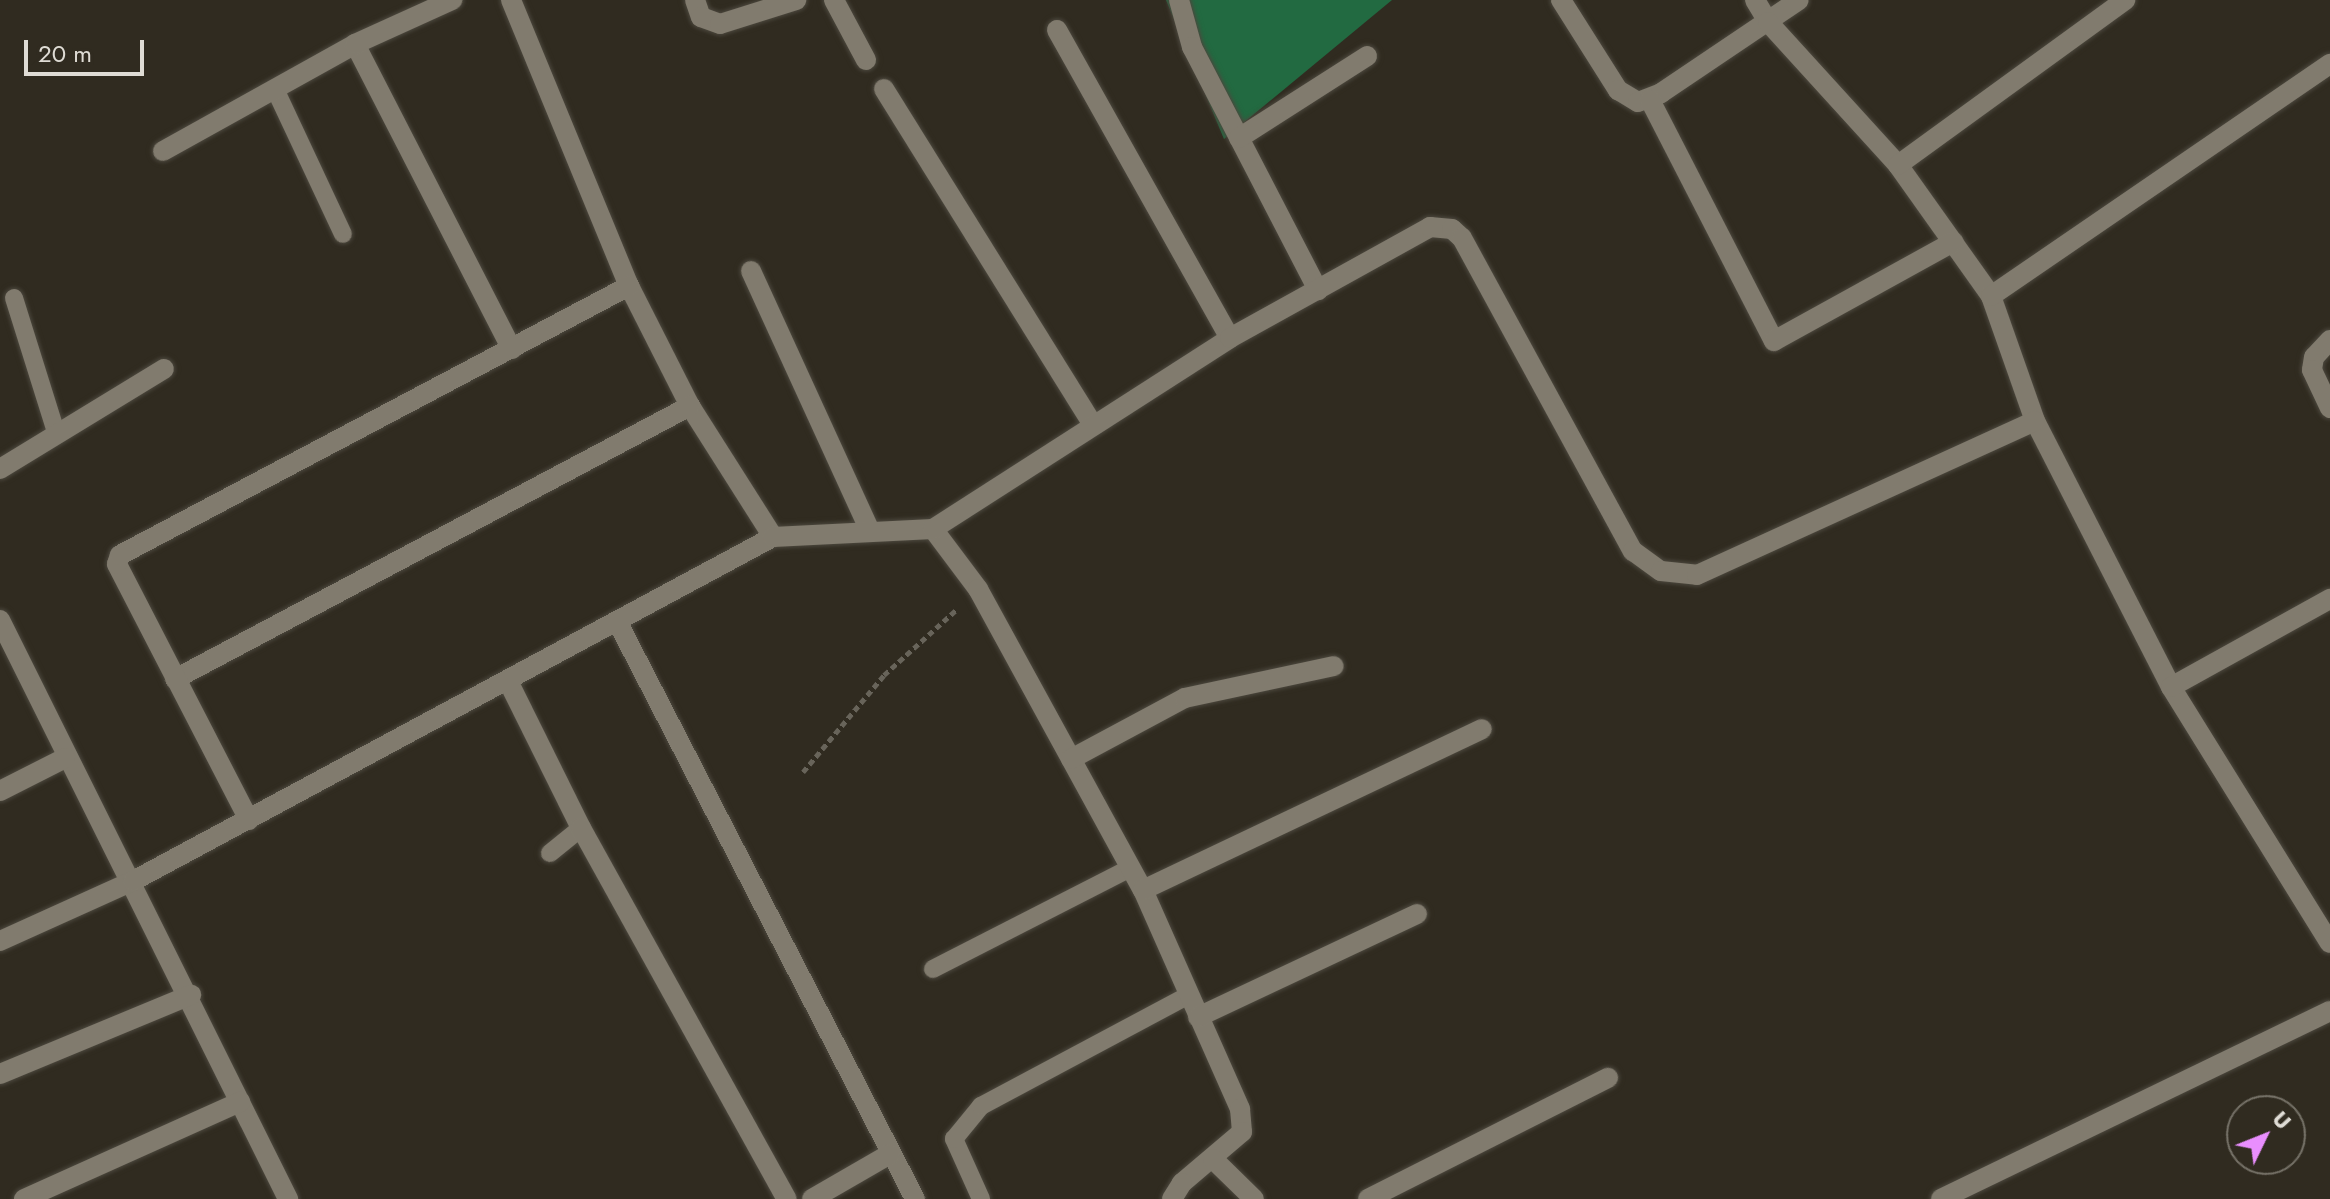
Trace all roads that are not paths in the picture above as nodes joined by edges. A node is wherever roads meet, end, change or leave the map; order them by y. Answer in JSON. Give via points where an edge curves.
{"nodes":[{"id":1,"x":452,"y":0,"type":"edge"},
{"id":2,"x":511,"y":0,"type":"edge"},
{"id":3,"x":695,"y":0,"type":"edge"},
{"id":4,"x":796,"y":0,"type":"edge"},
{"id":5,"x":834,"y":0,"type":"edge"},
{"id":6,"x":1179,"y":0,"type":"edge"},
{"id":7,"x":1561,"y":0,"type":"edge"},
{"id":8,"x":1755,"y":0,"type":"edge"},
{"id":9,"x":1799,"y":0,"type":"edge"},
{"id":10,"x":2125,"y":0,"type":"edge"},
{"id":11,"x":1768,"y":22,"type":"junction"},
{"id":12,"x":1057,"y":30,"type":"dead end"},
{"id":13,"x":355,"y":44,"type":"junction"},
{"id":14,"x":1367,"y":56,"type":"dead end"},
{"id":15,"x":866,"y":60,"type":"dead end"},
{"id":16,"x":2330,"y":64,"type":"edge"},
{"id":17,"x":275,"y":89,"type":"junction"},
{"id":18,"x":884,"y":89,"type":"dead end"},
{"id":19,"x":1650,"y":100,"type":"junction"},
{"id":20,"x":1239,"y":138,"type":"junction"},
{"id":21,"x":163,"y":151,"type":"dead end"},
{"id":22,"x":1898,"y":165,"type":"junction"},
{"id":23,"x":343,"y":234,"type":"dead end"},
{"id":24,"x":1953,"y":242,"type":"junction"},
{"id":25,"x":751,"y":271,"type":"dead end"},
{"id":26,"x":629,"y":286,"type":"junction"},
{"id":27,"x":1318,"y":290,"type":"junction"},
{"id":28,"x":1991,"y":296,"type":"junction"},
{"id":29,"x":14,"y":298,"type":"dead end"},
{"id":30,"x":1230,"y":338,"type":"junction"},
{"id":31,"x":2330,"y":340,"type":"edge"},
{"id":32,"x":512,"y":349,"type":"junction"},
{"id":33,"x":164,"y":369,"type":"dead end"},
{"id":34,"x":690,"y":406,"type":"junction"},
{"id":35,"x":2330,"y":408,"type":"edge"},
{"id":36,"x":2035,"y":421,"type":"junction"},
{"id":37,"x":1093,"y":425,"type":"junction"},
{"id":38,"x":56,"y":432,"type":"junction"},
{"id":39,"x":0,"y":469,"type":"edge"},
{"id":40,"x":869,"y":529,"type":"junction"},
{"id":41,"x":933,"y":529,"type":"junction"},
{"id":42,"x":773,"y":537,"type":"junction"},
{"id":43,"x":2330,"y":599,"type":"edge"},
{"id":44,"x":0,"y":620,"type":"edge"},
{"id":45,"x":618,"y":623,"type":"junction"},
{"id":46,"x":9,"y":661,"type":"edge"},
{"id":47,"x":1334,"y":666,"type":"dead end"},
{"id":48,"x":175,"y":679,"type":"junction"},
{"id":49,"x":508,"y":681,"type":"junction"},
{"id":50,"x":2171,"y":687,"type":"junction"},
{"id":51,"x":1482,"y":729,"type":"dead end"},
{"id":52,"x":65,"y":758,"type":"junction"},
{"id":53,"x":1071,"y":759,"type":"junction"},
{"id":54,"x":0,"y":791,"type":"edge"},
{"id":55,"x":249,"y":820,"type":"junction"},
{"id":56,"x":581,"y":828,"type":"junction"},
{"id":57,"x":550,"y":853,"type":"dead end"},
{"id":58,"x":1130,"y":868,"type":"junction"},
{"id":59,"x":133,"y":881,"type":"junction"},
{"id":60,"x":1143,"y":890,"type":"junction"},
{"id":61,"x":1417,"y":914,"type":"dead end"},
{"id":62,"x":0,"y":941,"type":"edge"},
{"id":63,"x":2330,"y":943,"type":"edge"},
{"id":64,"x":933,"y":969,"type":"dead end"},
{"id":65,"x":191,"y":995,"type":"junction"},
{"id":66,"x":1189,"y":995,"type":"junction"},
{"id":67,"x":2330,"y":1011,"type":"edge"},
{"id":68,"x":1198,"y":1017,"type":"junction"},
{"id":69,"x":0,"y":1074,"type":"edge"},
{"id":70,"x":1608,"y":1078,"type":"dead end"},
{"id":71,"x":240,"y":1102,"type":"junction"},
{"id":72,"x":890,"y":1154,"type":"junction"},
{"id":73,"x":1213,"y":1159,"type":"junction"},
{"id":74,"x":24,"y":1199,"type":"edge"},
{"id":75,"x":288,"y":1199,"type":"edge"},
{"id":76,"x":787,"y":1199,"type":"edge"},
{"id":77,"x":812,"y":1199,"type":"edge"},
{"id":78,"x":915,"y":1199,"type":"edge"},
{"id":79,"x":981,"y":1199,"type":"edge"},
{"id":80,"x":1172,"y":1199,"type":"edge"},
{"id":81,"x":1254,"y":1199,"type":"edge"},
{"id":82,"x":1368,"y":1199,"type":"edge"},
{"id":83,"x":1941,"y":1199,"type":"edge"}],
"edges":[{"from":1,"to":13,"type":"street"},
{"from":2,"to":26,"type":"street"},
{"from":3,"to":4,"type":"street","via":[[701,17],[720,24]]},
{"from":5,"to":15,"type":"street"},
{"from":6,"to":20,"type":"street","via":[[1192,47]]},
{"from":7,"to":19,"type":"street","via":[[1618,90],[1638,102]]},
{"from":8,"to":11,"type":"street"},
{"from":9,"to":11,"type":"street"},
{"from":10,"to":22,"type":"street","via":[[1992,91]]},
{"from":11,"to":19,"type":"street"},
{"from":11,"to":22,"type":"street"},
{"from":12,"to":30,"type":"street"},
{"from":13,"to":17,"type":"street"},
{"from":13,"to":32,"type":"street"},
{"from":14,"to":20,"type":"street"},
{"from":16,"to":28,"type":"street"},
{"from":17,"to":21,"type":"street"},
{"from":17,"to":23,"type":"lane"},
{"from":18,"to":37,"type":"street"},
{"from":19,"to":24,"type":"street","via":[[1774,341]]},
{"from":20,"to":27,"type":"street"},
{"from":22,"to":24,"type":"street"},
{"from":24,"to":28,"type":"street"},
{"from":25,"to":40,"type":"street"},
{"from":26,"to":32,"type":"street"},
{"from":26,"to":34,"type":"street"},
{"from":27,"to":30,"type":"street"},
{"from":27,"to":36,"type":"street","via":[[1430,227],[1452,229],[1470,251],[1633,551],[1646,565],[1678,576],[1697,575],[1815,525]]},
{"from":28,"to":36,"type":"street"},
{"from":29,"to":38,"type":"lane"},
{"from":30,"to":37,"type":"street"},
{"from":31,"to":35,"type":"street","via":[[2314,357],[2312,370]]},
{"from":32,"to":48,"type":"street","via":[[126,548],[117,564]]},
{"from":33,"to":38,"type":"street"},
{"from":34,"to":42,"type":"street"},
{"from":34,"to":48,"type":"street"},
{"from":36,"to":50,"type":"street"},
{"from":37,"to":41,"type":"street"},
{"from":38,"to":39,"type":"street"},
{"from":40,"to":41,"type":"street"},
{"from":40,"to":42,"type":"street"},
{"from":41,"to":53,"type":"street","via":[[978,589]]},
{"from":42,"to":45,"type":"street"},
{"from":43,"to":50,"type":"street"},
{"from":44,"to":46,"type":"street"},
{"from":45,"to":49,"type":"street"},
{"from":45,"to":72,"type":"street"},
{"from":46,"to":52,"type":"street"},
{"from":47,"to":53,"type":"street","via":[[1185,698]]},
{"from":48,"to":55,"type":"street"},
{"from":49,"to":55,"type":"street"},
{"from":49,"to":56,"type":"street"},
{"from":50,"to":63,"type":"street"},
{"from":51,"to":60,"type":"street"},
{"from":52,"to":54,"type":"street"},
{"from":52,"to":59,"type":"street"},
{"from":53,"to":58,"type":"street"},
{"from":55,"to":59,"type":"street"},
{"from":56,"to":57,"type":"lane"},
{"from":56,"to":76,"type":"street"},
{"from":58,"to":60,"type":"street"},
{"from":58,"to":64,"type":"lane"},
{"from":59,"to":62,"type":"street"},
{"from":59,"to":65,"type":"street"},
{"from":60,"to":66,"type":"street"},
{"from":61,"to":68,"type":"street"},
{"from":65,"to":69,"type":"street"},
{"from":65,"to":71,"type":"street"},
{"from":66,"to":68,"type":"street"},
{"from":66,"to":79,"type":"lane","via":[[981,1106],[954,1139]]},
{"from":67,"to":83,"type":"street"},
{"from":68,"to":73,"type":"street","via":[[1242,1121],[1242,1132]]},
{"from":70,"to":82,"type":"street"},
{"from":71,"to":74,"type":"street"},
{"from":71,"to":75,"type":"street"},
{"from":72,"to":77,"type":"street"},
{"from":72,"to":78,"type":"street"},
{"from":73,"to":80,"type":"street"},
{"from":73,"to":81,"type":"street"}]}
